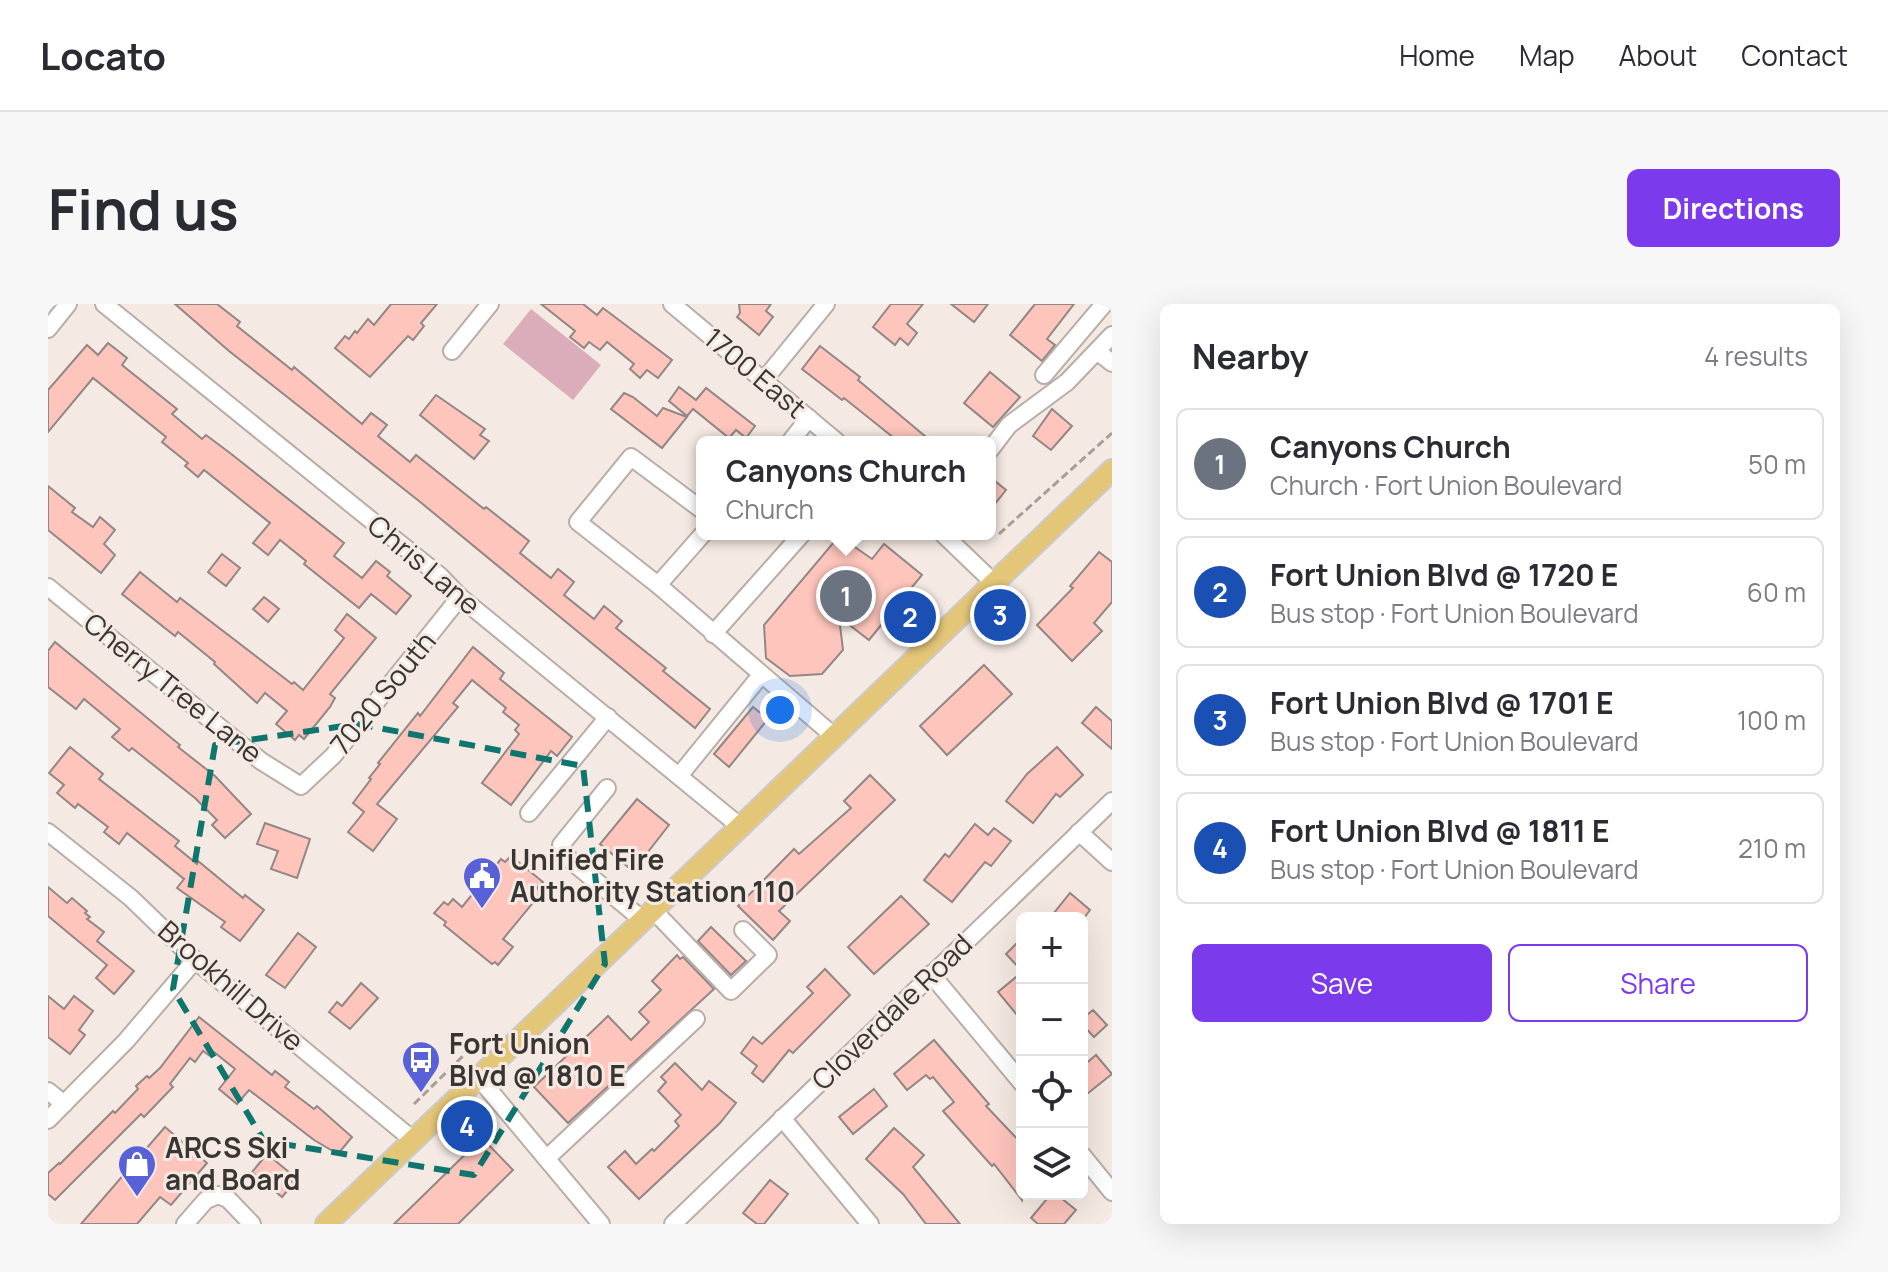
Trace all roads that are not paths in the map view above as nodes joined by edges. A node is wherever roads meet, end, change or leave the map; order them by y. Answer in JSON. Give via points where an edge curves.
{"nodes":[{"id":1,"x":68,"y":304,"type":"edge"},
{"id":2,"x":104,"y":304,"type":"edge"},
{"id":3,"x":490,"y":304,"type":"edge"},
{"id":4,"x":672,"y":304,"type":"edge"},
{"id":5,"x":826,"y":304,"type":"edge"},
{"id":6,"x":1104,"y":304,"type":"edge"},
{"id":7,"x":48,"y":329,"type":"edge"},
{"id":8,"x":1112,"y":335,"type":"edge"},
{"id":9,"x":452,"y":351,"type":"dead end"},
{"id":10,"x":1098,"y":352,"type":"junction"},
{"id":11,"x":1112,"y":363,"type":"edge"},
{"id":12,"x":1044,"y":375,"type":"dead end"},
{"id":13,"x":764,"y":380,"type":"junction"},
{"id":14,"x":809,"y":418,"type":"junction"},
{"id":15,"x":795,"y":436,"type":"edge"},
{"id":16,"x":830,"y":436,"type":"edge"},
{"id":17,"x":996,"y":442,"type":"edge"},
{"id":18,"x":1112,"y":470,"type":"edge"},
{"id":19,"x":696,"y":506,"type":"edge"},
{"id":20,"x":698,"y":540,"type":"edge"},
{"id":21,"x":797,"y":540,"type":"edge"},
{"id":22,"x":949,"y":540,"type":"edge"},
{"id":23,"x":994,"y":583,"type":"junction"},
{"id":24,"x":658,"y":585,"type":"junction"},
{"id":25,"x":48,"y":587,"type":"edge"},
{"id":26,"x":460,"y":597,"type":"junction"},
{"id":27,"x":713,"y":634,"type":"junction"},
{"id":28,"x":761,"y":675,"type":"junction"},
{"id":29,"x":608,"y":717,"type":"junction"},
{"id":30,"x":835,"y":737,"type":"junction"},
{"id":31,"x":679,"y":776,"type":"junction"},
{"id":32,"x":301,"y":786,"type":"joint"},
{"id":33,"x":607,"y":788,"type":"dead end"},
{"id":34,"x":1112,"y":801,"type":"edge"},
{"id":35,"x":529,"y":813,"type":"dead end"},
{"id":36,"x":742,"y":828,"type":"junction"},
{"id":37,"x":48,"y":832,"type":"edge"},
{"id":38,"x":1079,"y":832,"type":"junction"},
{"id":39,"x":1112,"y":862,"type":"edge"},
{"id":40,"x":649,"y":916,"type":"junction"},
{"id":41,"x":743,"y":930,"type":"dead end"},
{"id":42,"x":195,"y":960,"type":"junction"},
{"id":43,"x":931,"y":974,"type":"junction"},
{"id":44,"x":696,"y":1019,"type":"dead end"},
{"id":45,"x":1016,"y":1076,"type":"edge"},
{"id":46,"x":479,"y":1078,"type":"junction"},
{"id":47,"x":48,"y":1091,"type":"edge"},
{"id":48,"x":64,"y":1104,"type":"junction"},
{"id":49,"x":782,"y":1118,"type":"junction"},
{"id":50,"x":48,"y":1120,"type":"edge"},
{"id":51,"x":413,"y":1140,"type":"junction"},
{"id":52,"x":547,"y":1158,"type":"junction"},
{"id":53,"x":1088,"y":1162,"type":"edge"},
{"id":54,"x":1112,"y":1192,"type":"edge"},
{"id":55,"x":185,"y":1224,"type":"edge"},
{"id":56,"x":251,"y":1224,"type":"edge"},
{"id":57,"x":326,"y":1224,"type":"edge"},
{"id":58,"x":601,"y":1224,"type":"edge"},
{"id":59,"x":673,"y":1224,"type":"edge"},
{"id":60,"x":870,"y":1224,"type":"edge"}],
"edges":[{"from":1,"to":7,"type":"street"},
{"from":2,"to":26,"type":"street","name":"Chris Lane"},
{"from":3,"to":9,"type":"street"},
{"from":4,"to":13,"type":"street","name":"1700 East"},
{"from":5,"to":13,"type":"street"},
{"from":6,"to":12,"type":"street"},
{"from":8,"to":10,"type":"street"},
{"from":10,"to":11,"type":"street"},
{"from":10,"to":17,"type":"street","via":[[1009,425]]},
{"from":13,"to":14,"type":"street","name":"1700 East"},
{"from":14,"to":15,"type":"street"},
{"from":14,"to":16,"type":"street","name":"1700 East"},
{"from":18,"to":23,"type":"main road"},
{"from":19,"to":24,"type":"street","via":[[631,457],[578,522]]},
{"from":20,"to":24,"type":"street"},
{"from":21,"to":27,"type":"street"},
{"from":22,"to":23,"type":"street"},
{"from":23,"to":30,"type":"main road"},
{"from":24,"to":27,"type":"street"},
{"from":25,"to":32,"type":"street","name":"Cherry Tree Lane","via":[[261,761]]},
{"from":26,"to":29,"type":"street","name":"Chris Lane"},
{"from":26,"to":32,"type":"street","name":"7020 South","via":[[333,756]]},
{"from":27,"to":28,"type":"street"},
{"from":28,"to":30,"type":"street"},
{"from":28,"to":31,"type":"street"},
{"from":29,"to":31,"type":"street","name":"Chris Lane"},
{"from":29,"to":35,"type":"street"},
{"from":30,"to":36,"type":"main road"},
{"from":31,"to":36,"type":"street","name":"Chris Lane"},
{"from":33,"to":40,"type":"street","via":[[561,845],[563,854]]},
{"from":34,"to":38,"type":"street","name":"Cloverdale Road"},
{"from":36,"to":40,"type":"main road"},
{"from":37,"to":42,"type":"street","name":"Brookhill Drive","via":[[131,898]]},
{"from":38,"to":39,"type":"street"},
{"from":38,"to":43,"type":"street","name":"Cloverdale Road"},
{"from":40,"to":41,"type":"street","via":[[731,991],[768,955]]},
{"from":40,"to":46,"type":"main road"},
{"from":42,"to":48,"type":"street"},
{"from":42,"to":51,"type":"street","name":"Brookhill Drive"},
{"from":43,"to":45,"type":"street"},
{"from":43,"to":49,"type":"street","name":"Cloverdale Road"},
{"from":44,"to":52,"type":"street"},
{"from":46,"to":51,"type":"main road"},
{"from":46,"to":52,"type":"street"},
{"from":47,"to":48,"type":"street"},
{"from":48,"to":50,"type":"street"},
{"from":49,"to":59,"type":"street","name":"Cloverdale Road"},
{"from":49,"to":60,"type":"street"},
{"from":51,"to":57,"type":"main road"},
{"from":52,"to":58,"type":"street"},
{"from":53,"to":54,"type":"street"},
{"from":55,"to":56,"type":"street","via":[[206,1200],[218,1195]]}]}
